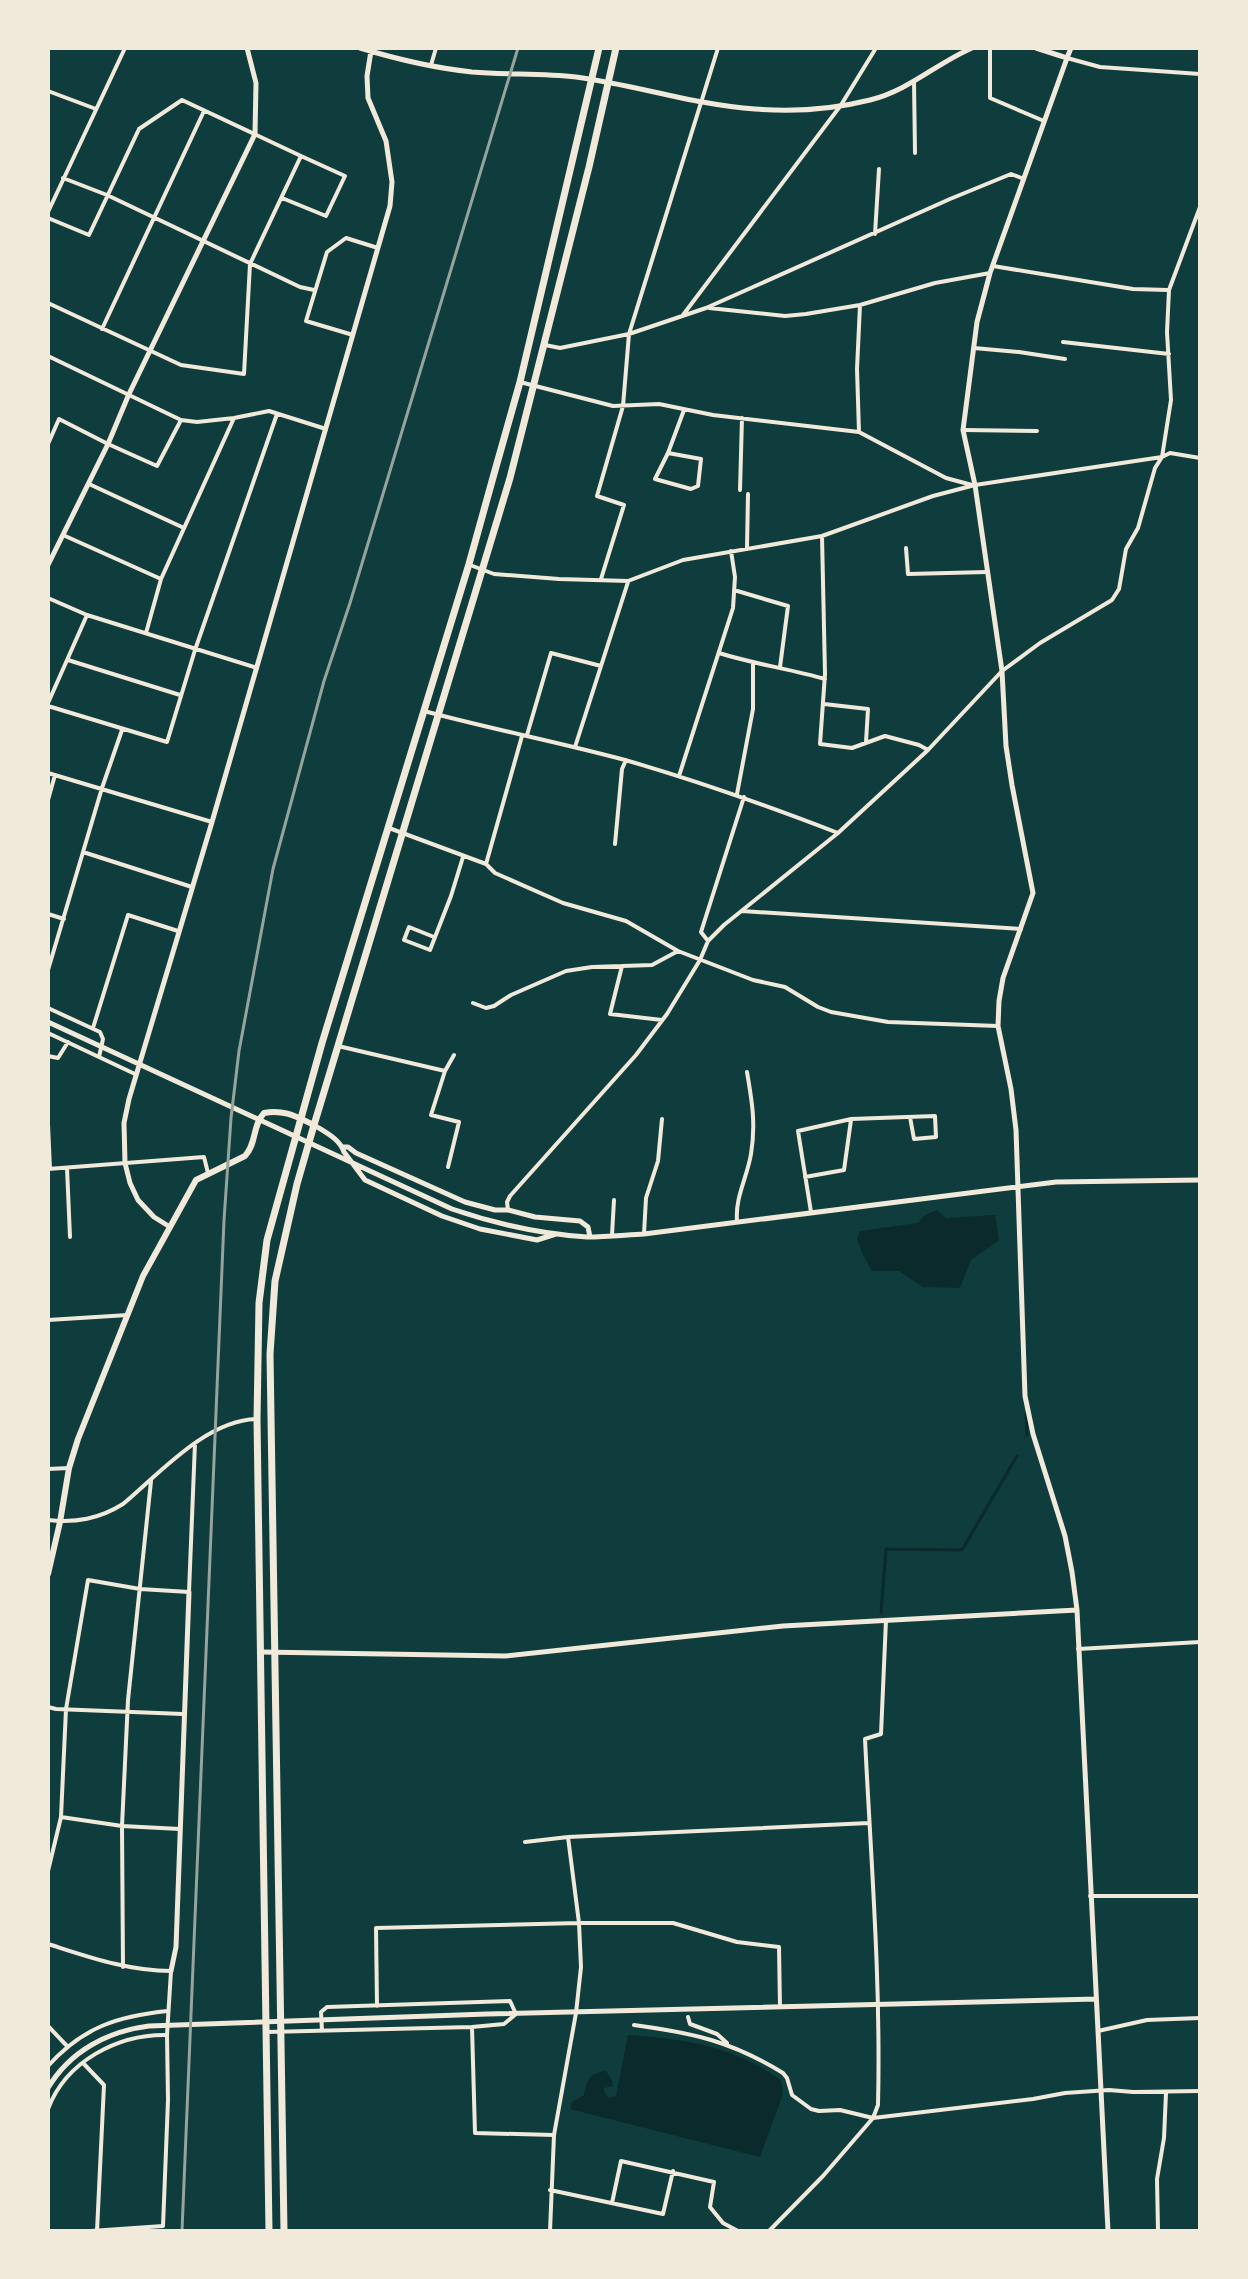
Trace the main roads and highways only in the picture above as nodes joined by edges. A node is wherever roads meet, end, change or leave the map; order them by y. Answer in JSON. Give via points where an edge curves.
{"nodes":[{"id":1,"x":599,"y":48,"type":"edge"},
{"id":2,"x":616,"y":48,"type":"edge"},
{"id":3,"x":300,"y":1118,"type":"junction"},
{"id":4,"x":314,"y":1125,"type":"junction"},
{"id":5,"x":48,"y":1574,"type":"edge"},
{"id":6,"x":269,"y":2231,"type":"edge"},
{"id":7,"x":284,"y":2231,"type":"edge"}],
"edges":[{"from":1,"to":3,"type":"highway","via":[[520,382]]},
{"from":2,"to":4,"type":"highway","via":[[535,386]]},
{"from":3,"to":4,"type":"main road"},
{"from":3,"to":5,"type":"main road","via":[[277,1110],[264,1113],[250,1150],[196,1180],[170,1227],[143,1276],[78,1439]]},
{"from":3,"to":6,"type":"highway","via":[[267,1240],[257,1342]]},
{"from":4,"to":7,"type":"highway","via":[[275,1281],[270,1354]]}]}
